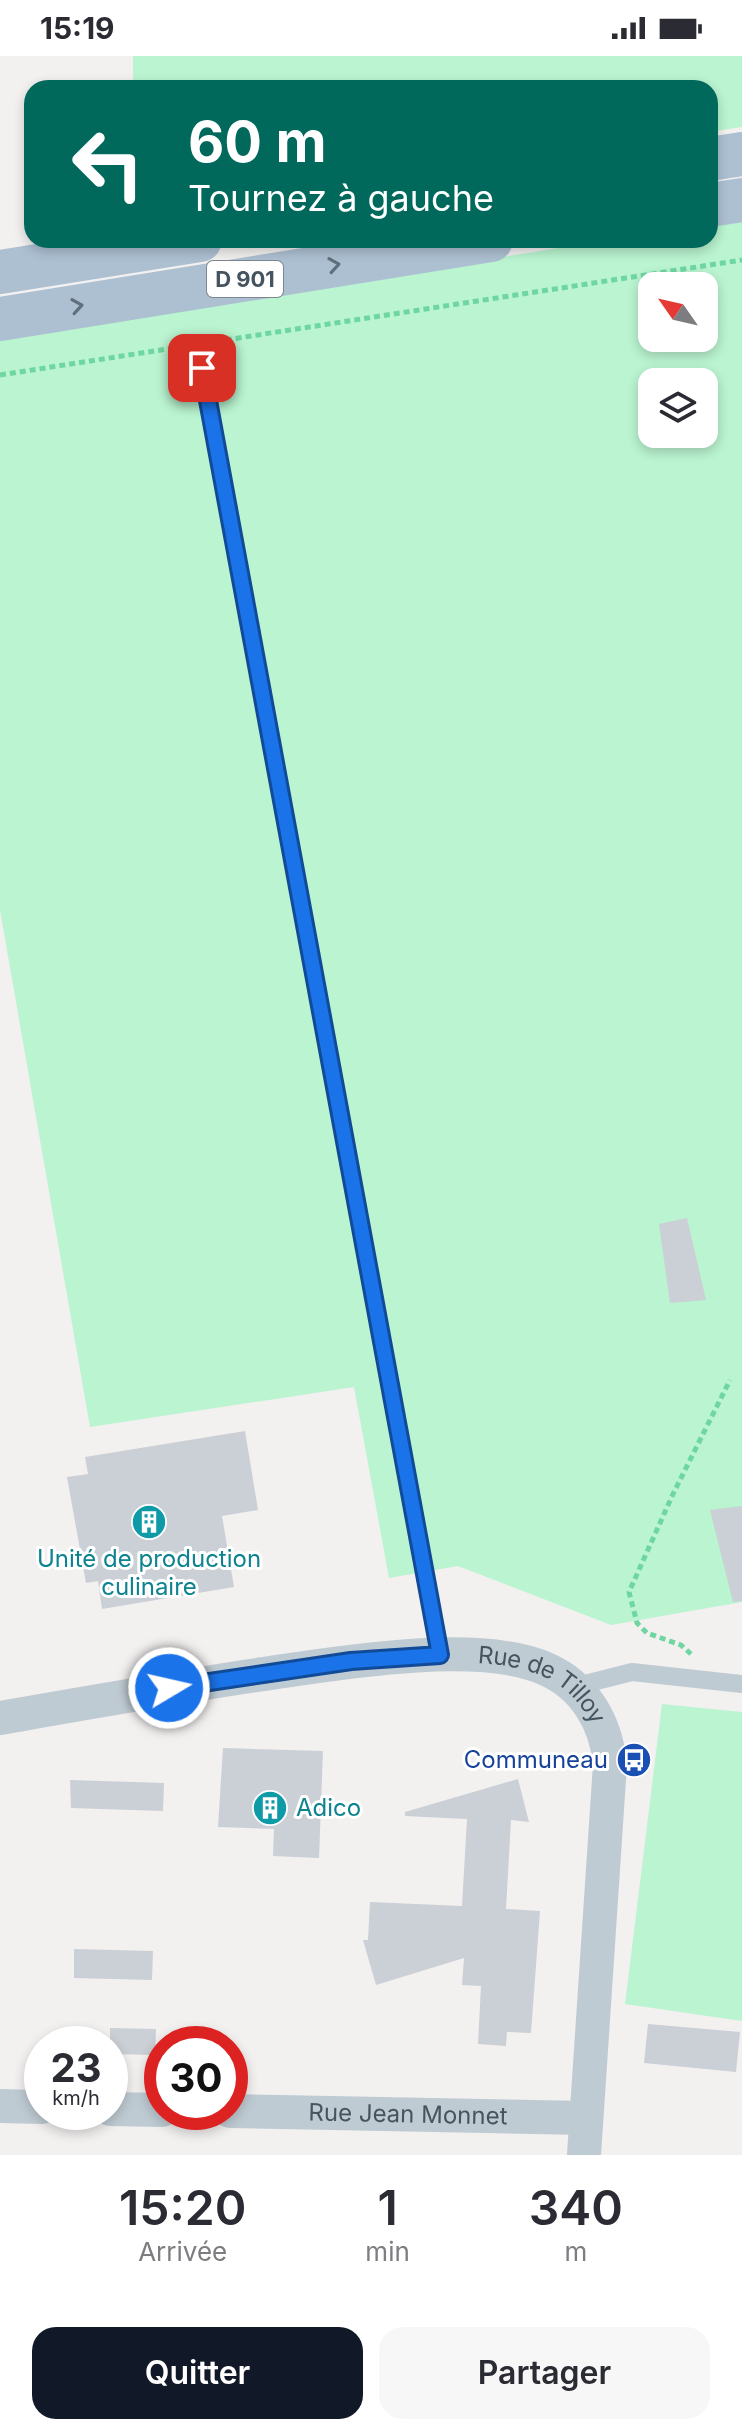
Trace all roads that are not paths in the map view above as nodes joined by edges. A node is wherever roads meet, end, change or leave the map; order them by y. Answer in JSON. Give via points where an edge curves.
{"nodes":[{"id":1,"x":742,"y":154,"type":"edge"},
{"id":2,"x":718,"y":158,"type":"edge"},
{"id":3,"x":742,"y":200,"type":"edge"},
{"id":4,"x":718,"y":204,"type":"edge"},
{"id":5,"x":150,"y":248,"type":"edge"},
{"id":6,"x":441,"y":248,"type":"edge"},
{"id":7,"x":0,"y":272,"type":"edge"},
{"id":8,"x":0,"y":319,"type":"edge"},
{"id":9,"x":202,"y":368,"type":"dead end"},
{"id":10,"x":440,"y":1655,"type":"junction"},
{"id":11,"x":732,"y":1683,"type":"edge"},
{"id":12,"x":573,"y":1687,"type":"junction"},
{"id":13,"x":0,"y":1718,"type":"edge"},
{"id":14,"x":0,"y":2106,"type":"edge"},
{"id":15,"x":24,"y":2107,"type":"edge"},
{"id":16,"x":248,"y":2111,"type":"edge"},
{"id":17,"x":586,"y":2118,"type":"junction"},
{"id":18,"x":584,"y":2155,"type":"edge"}],
"edges":[{"from":1,"to":2,"type":"main road"},
{"from":3,"to":4,"type":"main road"},
{"from":5,"to":7,"type":"main road","number":"D 901"},
{"from":8,"to":6,"type":"main road","number":"D 901","one_way":true},
{"from":9,"to":10,"type":"lane"},
{"from":10,"to":12,"type":"street","name":"Rue de Tilloy","via":[[526,1662],[559,1675]]},
{"from":10,"to":13,"type":"street","name":"Rue de Tilloy","via":[[351,1661]]},
{"from":11,"to":12,"type":"lane","via":[[632,1672]]},
{"from":12,"to":17,"type":"street","name":"Rue de Tilloy","via":[[602,1725],[610,1764]]},
{"from":14,"to":15,"type":"street"},
{"from":16,"to":17,"type":"street","name":"Rue Jean Monnet"},
{"from":17,"to":18,"type":"street","name":"Rue de Tilloy"}]}
